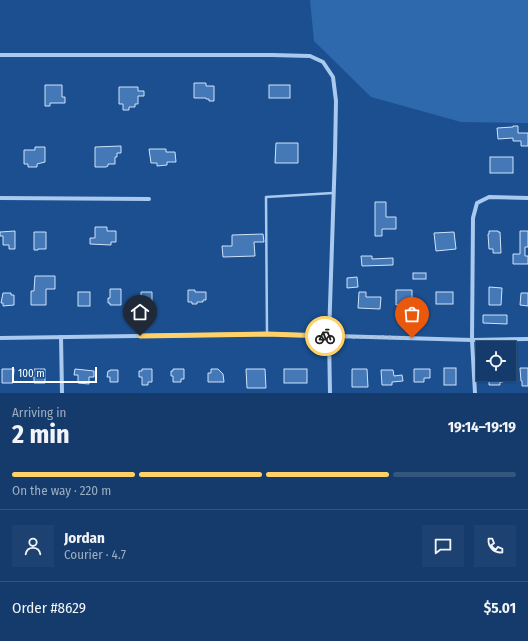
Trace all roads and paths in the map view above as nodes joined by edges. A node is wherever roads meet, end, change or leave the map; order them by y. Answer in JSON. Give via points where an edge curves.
{"nodes":[{"id":1,"x":0,"y":55,"type":"edge"},
{"id":2,"x":333,"y":193,"type":"junction"},
{"id":3,"x":0,"y":198,"type":"edge"},
{"id":4,"x":528,"y":198,"type":"edge"},
{"id":5,"x":149,"y":199,"type":"dead end"},
{"id":6,"x":267,"y":334,"type":"junction"},
{"id":7,"x":329,"y":336,"type":"junction"},
{"id":8,"x":61,"y":337,"type":"junction"},
{"id":9,"x":0,"y":338,"type":"edge"},
{"id":10,"x":528,"y":339,"type":"edge"},
{"id":11,"x":472,"y":340,"type":"junction"},
{"id":12,"x":62,"y":393,"type":"edge"},
{"id":13,"x":330,"y":393,"type":"edge"},
{"id":14,"x":475,"y":393,"type":"edge"}],
"edges":[{"from":1,"to":2,"type":"street","via":[[310,56],[323,62],[333,77],[336,102]]},
{"from":2,"to":6,"type":"lane","via":[[266,196]]},
{"from":2,"to":7,"type":"street"},
{"from":3,"to":5,"type":"street"},
{"from":4,"to":11,"type":"street","via":[[489,197],[477,203],[473,218]]},
{"from":6,"to":7,"type":"street"},
{"from":6,"to":8,"type":"street"},
{"from":7,"to":11,"type":"street"},
{"from":7,"to":13,"type":"street"},
{"from":8,"to":9,"type":"street"},
{"from":8,"to":12,"type":"street"},
{"from":10,"to":11,"type":"street"},
{"from":11,"to":14,"type":"street"}]}
